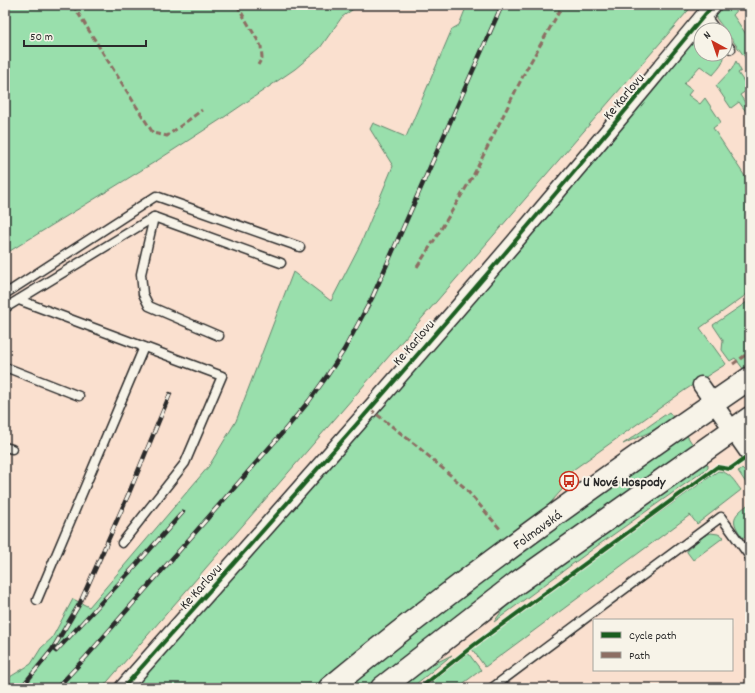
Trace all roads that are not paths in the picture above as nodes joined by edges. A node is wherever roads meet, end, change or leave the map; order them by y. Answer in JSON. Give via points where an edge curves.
{"nodes":[{"id":1,"x":709,"y":10,"type":"edge"},
{"id":2,"x":713,"y":22,"type":"edge"},
{"id":3,"x":154,"y":217,"type":"junction"},
{"id":4,"x":300,"y":247,"type":"dead end"},
{"id":5,"x":281,"y":263,"type":"dead end"},
{"id":6,"x":5,"y":294,"type":"edge"},
{"id":7,"x":19,"y":300,"type":"junction"},
{"id":8,"x":5,"y":308,"type":"edge"},
{"id":9,"x":219,"y":336,"type":"dead end"},
{"id":10,"x":144,"y":347,"type":"junction"},
{"id":11,"x":5,"y":367,"type":"edge"},
{"id":12,"x":750,"y":378,"type":"edge"},
{"id":13,"x":701,"y":385,"type":"dead end"},
{"id":14,"x":79,"y":396,"type":"dead end"},
{"id":15,"x":714,"y":403,"type":"junction"},
{"id":16,"x":741,"y":424,"type":"edge"},
{"id":17,"x":750,"y":455,"type":"edge"},
{"id":18,"x":122,"y":543,"type":"dead end"},
{"id":19,"x":750,"y":557,"type":"edge"},
{"id":20,"x":37,"y":600,"type":"dead end"},
{"id":21,"x":124,"y":688,"type":"edge"},
{"id":22,"x":330,"y":688,"type":"edge"},
{"id":23,"x":382,"y":688,"type":"edge"},
{"id":24,"x":492,"y":688,"type":"edge"}],
"edges":[{"from":1,"to":2,"type":"lane"},
{"from":1,"to":21,"type":"street","name":"Ke Karlovu","via":[[561,187],[306,483]]},
{"from":3,"to":5,"type":"lane"},
{"from":3,"to":7,"type":"lane"},
{"from":3,"to":9,"type":"lane","via":[[141,274],[143,294],[149,306]]},
{"from":4,"to":6,"type":"lane","via":[[156,196]]},
{"from":7,"to":8,"type":"lane"},
{"from":7,"to":10,"type":"lane"},
{"from":10,"to":18,"type":"lane","via":[[222,376],[185,463]]},
{"from":10,"to":20,"type":"lane"},
{"from":11,"to":14,"type":"lane"},
{"from":12,"to":15,"type":"main road","name":"Folmavská"},
{"from":13,"to":15,"type":"street"},
{"from":15,"to":16,"type":"street"},
{"from":15,"to":22,"type":"main road","name":"Folmavská","via":[[488,564]]},
{"from":16,"to":17,"type":"street"},
{"from":16,"to":23,"type":"main road","via":[[512,587]]},
{"from":19,"to":24,"type":"lane","via":[[720,518]]}]}
